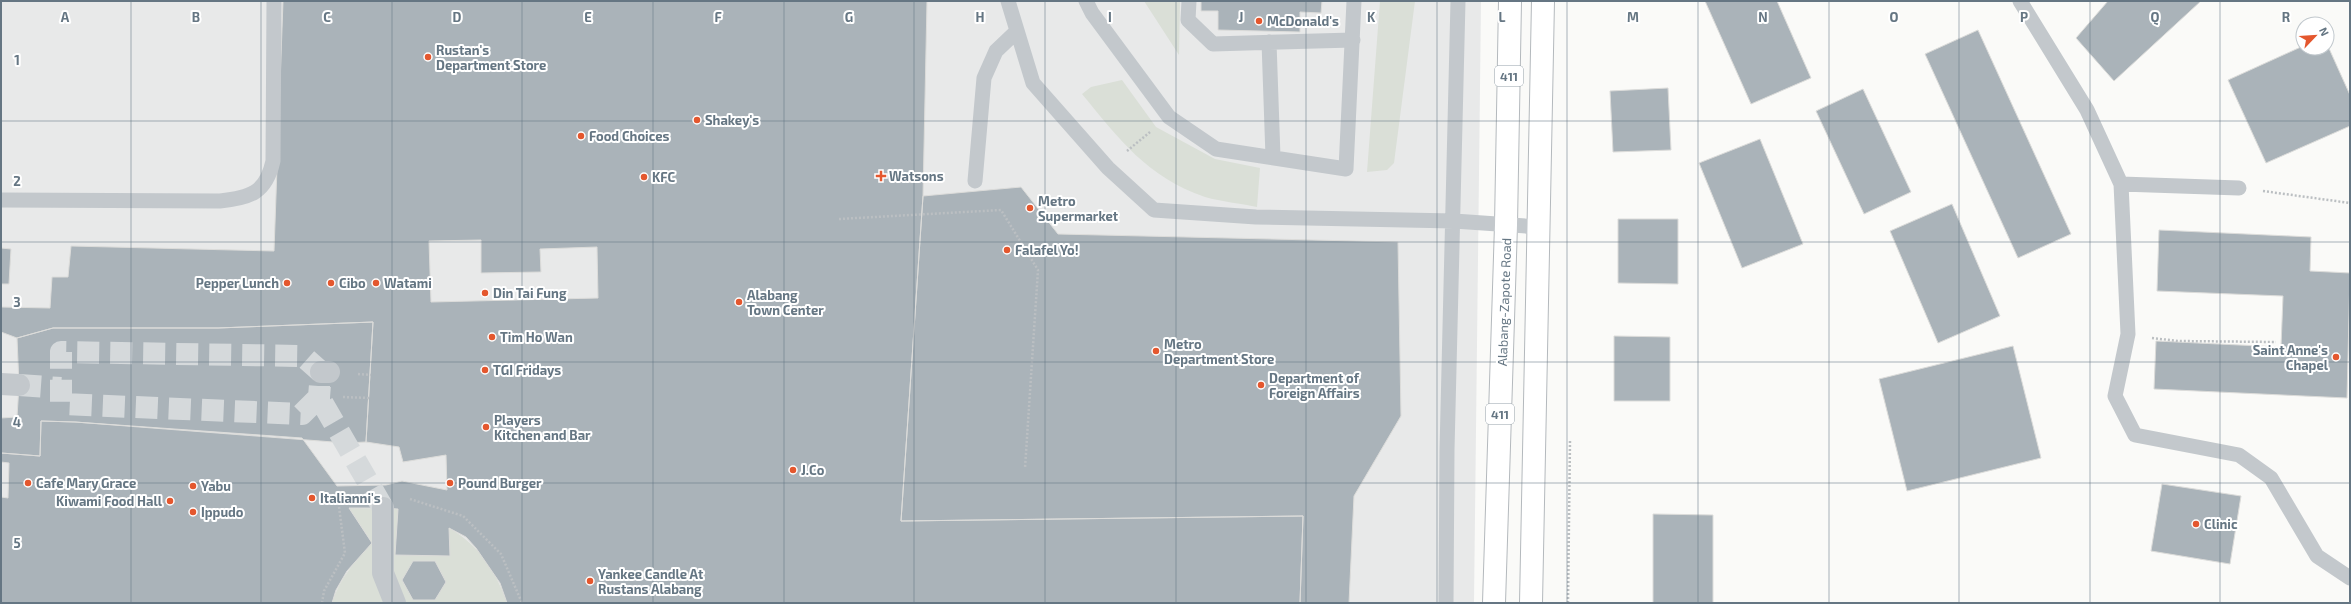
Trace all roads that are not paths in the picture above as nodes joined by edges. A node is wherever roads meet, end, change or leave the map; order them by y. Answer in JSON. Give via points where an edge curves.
{"nodes":[{"id":1,"x":274,"y":1,"type":"edge"},
{"id":2,"x":1008,"y":1,"type":"edge"},
{"id":3,"x":1086,"y":1,"type":"edge"},
{"id":4,"x":1189,"y":1,"type":"edge"},
{"id":5,"x":1354,"y":1,"type":"edge"},
{"id":6,"x":1458,"y":1,"type":"edge"},
{"id":7,"x":1510,"y":1,"type":"edge"},
{"id":8,"x":1544,"y":1,"type":"edge"},
{"id":9,"x":2020,"y":1,"type":"edge"},
{"id":10,"x":1017,"y":31,"type":"junction"},
{"id":11,"x":1353,"y":40,"type":"junction"},
{"id":12,"x":1268,"y":42,"type":"junction"},
{"id":13,"x":1273,"y":157,"type":"junction"},
{"id":14,"x":975,"y":181,"type":"dead end"},
{"id":15,"x":2121,"y":184,"type":"junction"},
{"id":16,"x":2239,"y":188,"type":"road end"},
{"id":17,"x":1,"y":200,"type":"edge"},
{"id":18,"x":1454,"y":221,"type":"junction"},
{"id":19,"x":1506,"y":225,"type":"junction"},
{"id":20,"x":1538,"y":227,"type":"junction"},
{"id":21,"x":384,"y":508,"type":"tunnel mouth"},
{"id":22,"x":2350,"y":578,"type":"edge"},
{"id":23,"x":395,"y":603,"type":"edge"},
{"id":24,"x":1446,"y":603,"type":"edge"},
{"id":25,"x":1494,"y":603,"type":"edge"},
{"id":26,"x":1531,"y":603,"type":"edge"}],
"edges":[{"from":1,"to":17,"type":"lane","via":[[273,161],[270,175],[263,186],[254,193],[238,199],[220,201]]},
{"from":2,"to":10,"type":"lane"},
{"from":3,"to":13,"type":"lane","via":[[1092,13],[1169,117],[1216,149]]},
{"from":4,"to":12,"type":"lane","via":[[1188,20],[1213,44]]},
{"from":5,"to":11,"type":"lane"},
{"from":6,"to":18,"type":"lane"},
{"from":7,"to":19,"type":"highway","name":"Alabang-Zapote Road","number":"411"},
{"from":8,"to":20,"type":"highway","number":"411"},
{"from":9,"to":15,"type":"lane","via":[[2087,110]]},
{"from":10,"to":14,"type":"lane","via":[[996,51],[984,78]]},
{"from":10,"to":18,"type":"lane","via":[[1033,83],[1108,168],[1154,210],[1256,217]]},
{"from":11,"to":12,"type":"lane"},
{"from":11,"to":13,"type":"lane","via":[[1346,169]]},
{"from":12,"to":13,"type":"lane"},
{"from":15,"to":16,"type":"lane"},
{"from":15,"to":22,"type":"lane","via":[[2128,334],[2115,396],[2135,435],[2239,455],[2271,478],[2317,556]]},
{"from":18,"to":19,"type":"lane"},
{"from":18,"to":24,"type":"lane","via":[[1447,450]]},
{"from":19,"to":20,"type":"lane"},
{"from":19,"to":25,"type":"highway","name":"Alabang-Zapote Road","number":"411"},
{"from":20,"to":26,"type":"highway","number":"411"},
{"from":21,"to":23,"type":"street","via":[[383,573]]}]}
